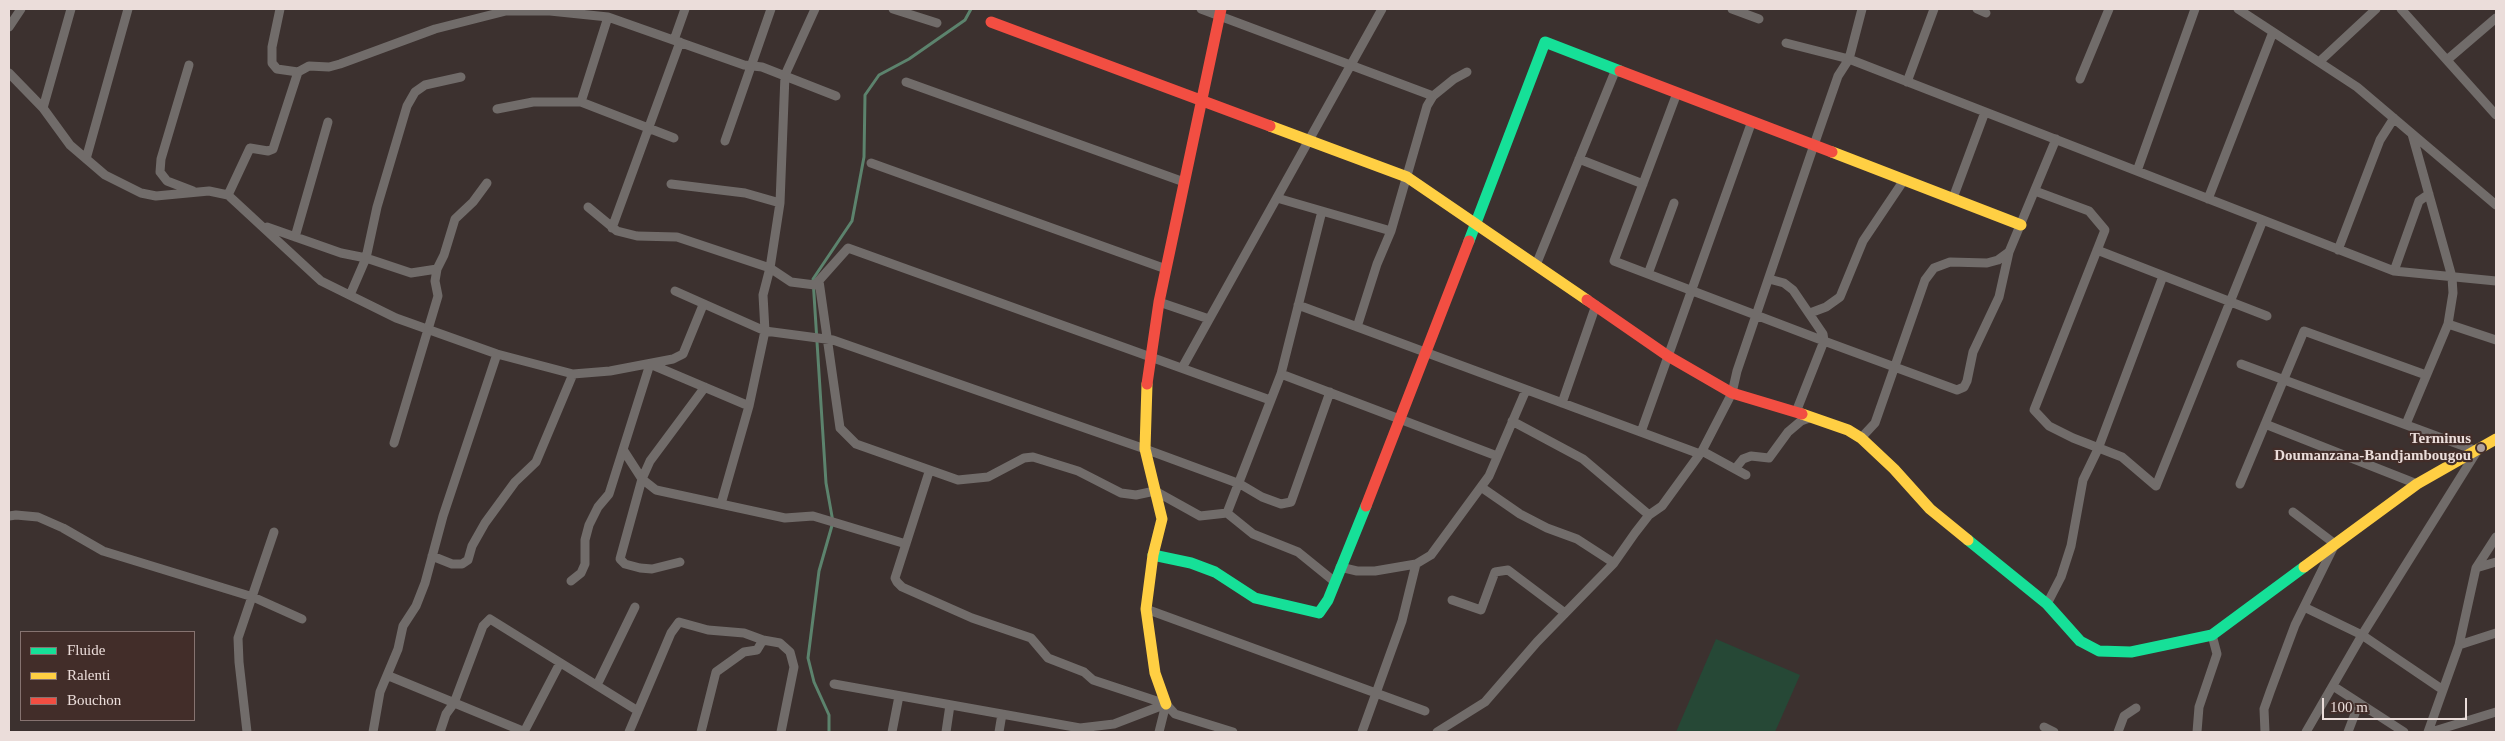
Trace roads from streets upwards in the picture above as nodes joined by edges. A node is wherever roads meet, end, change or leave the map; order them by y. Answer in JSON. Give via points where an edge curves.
{"nodes":[{"id":1,"x":9,"y":9,"type":"edge"},
{"id":2,"x":71,"y":9,"type":"edge"},
{"id":3,"x":128,"y":9,"type":"edge"},
{"id":4,"x":280,"y":9,"type":"edge"},
{"id":5,"x":685,"y":9,"type":"edge"},
{"id":6,"x":771,"y":9,"type":"edge"},
{"id":7,"x":815,"y":9,"type":"edge"},
{"id":8,"x":893,"y":9,"type":"edge"},
{"id":9,"x":1201,"y":9,"type":"edge"},
{"id":10,"x":1382,"y":9,"type":"edge"},
{"id":11,"x":1732,"y":9,"type":"edge"},
{"id":12,"x":1862,"y":9,"type":"edge"},
{"id":13,"x":1934,"y":9,"type":"edge"},
{"id":14,"x":1977,"y":9,"type":"edge"},
{"id":15,"x":2109,"y":9,"type":"edge"},
{"id":16,"x":2196,"y":9,"type":"edge"},
{"id":17,"x":2376,"y":9,"type":"edge"},
{"id":18,"x":2401,"y":9,"type":"edge"},
{"id":19,"x":550,"y":10,"type":"edge"},
{"id":20,"x":2242,"y":10,"type":"edge"},
{"id":21,"x":19,"y":11,"type":"edge"},
{"id":22,"x":1220,"y":12,"type":"edge"},
{"id":23,"x":1986,"y":12,"type":"dead end"},
{"id":24,"x":608,"y":17,"type":"junction"},
{"id":25,"x":2496,"y":18,"type":"edge"},
{"id":26,"x":1759,"y":19,"type":"dead end"},
{"id":27,"x":991,"y":22,"type":"dead end"},
{"id":28,"x":937,"y":23,"type":"dead end"},
{"id":29,"x":9,"y":27,"type":"edge"},
{"id":30,"x":2273,"y":32,"type":"junction"},
{"id":31,"x":677,"y":41,"type":"junction"},
{"id":32,"x":1786,"y":43,"type":"dead end"},
{"id":33,"x":1848,"y":59,"type":"junction"},
{"id":34,"x":2447,"y":60,"type":"junction"},
{"id":35,"x":2319,"y":62,"type":"junction"},
{"id":36,"x":189,"y":65,"type":"dead end"},
{"id":37,"x":1350,"y":65,"type":"junction"},
{"id":38,"x":752,"y":66,"type":"junction"},
{"id":39,"x":1616,"y":69,"type":"junction"},
{"id":40,"x":298,"y":72,"type":"junction"},
{"id":41,"x":1467,"y":72,"type":"dead end"},
{"id":42,"x":9,"y":73,"type":"edge"},
{"id":43,"x":786,"y":76,"type":"junction"},
{"id":44,"x":461,"y":77,"type":"dead end"},
{"id":45,"x":2080,"y":79,"type":"dead end"},
{"id":46,"x":906,"y":82,"type":"dead end"},
{"id":47,"x":1907,"y":82,"type":"junction"},
{"id":48,"x":1677,"y":92,"type":"junction"},
{"id":49,"x":836,"y":96,"type":"dead end"},
{"id":50,"x":1433,"y":96,"type":"junction"},
{"id":51,"x":1201,"y":100,"type":"junction"},
{"id":52,"x":580,"y":102,"type":"junction"},
{"id":53,"x":44,"y":108,"type":"junction"},
{"id":54,"x":497,"y":109,"type":"dead end"},
{"id":55,"x":1985,"y":112,"type":"junction"},
{"id":56,"x":2496,"y":115,"type":"edge"},
{"id":57,"x":2394,"y":118,"type":"junction"},
{"id":58,"x":1752,"y":121,"type":"junction"},
{"id":59,"x":328,"y":122,"type":"dead end"},
{"id":60,"x":649,"y":128,"type":"junction"},
{"id":61,"x":2412,"y":134,"type":"junction"},
{"id":62,"x":674,"y":138,"type":"dead end"},
{"id":63,"x":2056,"y":139,"type":"junction"},
{"id":64,"x":1308,"y":140,"type":"junction"},
{"id":65,"x":726,"y":141,"type":"dead end"},
{"id":66,"x":1814,"y":145,"type":"junction"},
{"id":67,"x":86,"y":159,"type":"junction"},
{"id":68,"x":1579,"y":159,"type":"junction"},
{"id":69,"x":871,"y":163,"type":"dead end"},
{"id":70,"x":2137,"y":171,"type":"junction"},
{"id":71,"x":1407,"y":177,"type":"junction"},
{"id":72,"x":1904,"y":180,"type":"junction"},
{"id":73,"x":1184,"y":182,"type":"junction"},
{"id":74,"x":487,"y":183,"type":"dead end"},
{"id":75,"x":671,"y":184,"type":"dead end"},
{"id":76,"x":1643,"y":184,"type":"junction"},
{"id":77,"x":2035,"y":191,"type":"junction"},
{"id":78,"x":198,"y":192,"type":"junction"},
{"id":79,"x":2428,"y":194,"type":"junction"},
{"id":80,"x":228,"y":195,"type":"junction"},
{"id":81,"x":1276,"y":198,"type":"junction"},
{"id":82,"x":1953,"y":198,"type":"junction"},
{"id":83,"x":2208,"y":199,"type":"junction"},
{"id":84,"x":780,"y":203,"type":"junction"},
{"id":85,"x":1674,"y":203,"type":"dead end"},
{"id":86,"x":2496,"y":204,"type":"edge"},
{"id":87,"x":588,"y":207,"type":"dead end"},
{"id":88,"x":1322,"y":211,"type":"junction"},
{"id":89,"x":2263,"y":220,"type":"junction"},
{"id":90,"x":1474,"y":224,"type":"junction"},
{"id":91,"x":2021,"y":225,"type":"junction"},
{"id":92,"x":262,"y":226,"type":"junction"},
{"id":93,"x":612,"y":228,"type":"junction"},
{"id":94,"x":1391,"y":232,"type":"junction"},
{"id":95,"x":295,"y":237,"type":"junction"},
{"id":96,"x":2096,"y":250,"type":"junction"},
{"id":97,"x":2338,"y":250,"type":"junction"},
{"id":98,"x":2009,"y":252,"type":"junction"},
{"id":99,"x":366,"y":258,"type":"junction"},
{"id":100,"x":1536,"y":265,"type":"junction"},
{"id":101,"x":436,"y":268,"type":"junction"},
{"id":102,"x":770,"y":268,"type":"junction"},
{"id":103,"x":1166,"y":270,"type":"junction"},
{"id":104,"x":2394,"y":271,"type":"junction"},
{"id":105,"x":1648,"y":274,"type":"junction"},
{"id":106,"x":2163,"y":276,"type":"junction"},
{"id":107,"x":2452,"y":277,"type":"junction"},
{"id":108,"x":1769,"y":279,"type":"junction"},
{"id":109,"x":819,"y":281,"type":"junction"},
{"id":110,"x":2496,"y":281,"type":"edge"},
{"id":111,"x":1692,"y":290,"type":"junction"},
{"id":112,"x":675,"y":291,"type":"dead end"},
{"id":113,"x":350,"y":295,"type":"junction"},
{"id":114,"x":2230,"y":301,"type":"junction"},
{"id":115,"x":1159,"y":302,"type":"junction"},
{"id":116,"x":703,"y":305,"type":"junction"},
{"id":117,"x":1596,"y":305,"type":"junction"},
{"id":118,"x":1298,"y":306,"type":"junction"},
{"id":119,"x":1810,"y":313,"type":"junction"},
{"id":120,"x":1757,"y":315,"type":"junction"},
{"id":121,"x":2267,"y":316,"type":"dead end"},
{"id":122,"x":1209,"y":320,"type":"junction"},
{"id":123,"x":2448,"y":324,"type":"junction"},
{"id":124,"x":1357,"y":327,"type":"junction"},
{"id":125,"x":429,"y":330,"type":"junction"},
{"id":126,"x":765,"y":331,"type":"junction"},
{"id":127,"x":828,"y":340,"type":"junction"},
{"id":128,"x":2496,"y":340,"type":"edge"},
{"id":129,"x":1824,"y":341,"type":"junction"},
{"id":130,"x":1425,"y":352,"type":"junction"},
{"id":131,"x":497,"y":354,"type":"junction"},
{"id":132,"x":1668,"y":356,"type":"junction"},
{"id":133,"x":1151,"y":358,"type":"junction"},
{"id":134,"x":650,"y":364,"type":"junction"},
{"id":135,"x":2241,"y":364,"type":"dead end"},
{"id":136,"x":1894,"y":366,"type":"junction"},
{"id":137,"x":1182,"y":368,"type":"junction"},
{"id":138,"x":573,"y":374,"type":"junction"},
{"id":139,"x":1281,"y":374,"type":"junction"},
{"id":140,"x":2426,"y":375,"type":"junction"},
{"id":141,"x":2284,"y":380,"type":"junction"},
{"id":142,"x":705,"y":387,"type":"junction"},
{"id":143,"x":1526,"y":390,"type":"junction"},
{"id":144,"x":1330,"y":392,"type":"junction"},
{"id":145,"x":1732,"y":392,"type":"junction"},
{"id":146,"x":1270,"y":400,"type":"junction"},
{"id":147,"x":1562,"y":403,"type":"junction"},
{"id":148,"x":750,"y":406,"type":"junction"},
{"id":149,"x":1796,"y":412,"type":"junction"},
{"id":150,"x":1812,"y":417,"type":"junction"},
{"id":151,"x":1401,"y":419,"type":"junction"},
{"id":152,"x":1512,"y":422,"type":"junction"},
{"id":153,"x":2265,"y":424,"type":"junction"},
{"id":154,"x":2406,"y":424,"type":"junction"},
{"id":155,"x":1641,"y":432,"type":"junction"},
{"id":156,"x":1861,"y":438,"type":"junction"},
{"id":157,"x":2496,"y":439,"type":"edge"},
{"id":158,"x":394,"y":443,"type":"dead end"},
{"id":159,"x":2098,"y":448,"type":"junction"},
{"id":160,"x":1144,"y":449,"type":"junction"},
{"id":161,"x":2477,"y":450,"type":"junction"},
{"id":162,"x":624,"y":451,"type":"junction"},
{"id":163,"x":1701,"y":452,"type":"junction"},
{"id":164,"x":1497,"y":456,"type":"junction"},
{"id":165,"x":1735,"y":470,"type":"junction"},
{"id":166,"x":929,"y":472,"type":"junction"},
{"id":167,"x":1746,"y":476,"type":"dead end"},
{"id":168,"x":642,"y":479,"type":"junction"},
{"id":169,"x":1240,"y":484,"type":"junction"},
{"id":170,"x":2240,"y":484,"type":"dead end"},
{"id":171,"x":2417,"y":484,"type":"junction"},
{"id":172,"x":1481,"y":487,"type":"junction"},
{"id":173,"x":1155,"y":491,"type":"junction"},
{"id":174,"x":721,"y":504,"type":"junction"},
{"id":175,"x":2293,"y":512,"type":"dead end"},
{"id":176,"x":1227,"y":513,"type":"junction"},
{"id":177,"x":1649,"y":515,"type":"junction"},
{"id":178,"x":9,"y":516,"type":"edge"},
{"id":179,"x":274,"y":532,"type":"dead end"},
{"id":180,"x":2496,"y":536,"type":"edge"},
{"id":181,"x":906,"y":544,"type":"junction"},
{"id":182,"x":2335,"y":544,"type":"junction"},
{"id":183,"x":1153,"y":555,"type":"junction"},
{"id":184,"x":432,"y":556,"type":"junction"},
{"id":185,"x":680,"y":562,"type":"dead end"},
{"id":186,"x":2496,"y":562,"type":"edge"},
{"id":187,"x":1614,"y":563,"type":"junction"},
{"id":188,"x":1416,"y":564,"type":"junction"},
{"id":189,"x":1340,"y":567,"type":"junction"},
{"id":190,"x":2476,"y":568,"type":"junction"},
{"id":191,"x":571,"y":581,"type":"dead end"},
{"id":192,"x":1335,"y":582,"type":"junction"},
{"id":193,"x":253,"y":597,"type":"junction"},
{"id":194,"x":1452,"y":600,"type":"dead end"},
{"id":195,"x":2048,"y":604,"type":"junction"},
{"id":196,"x":636,"y":607,"type":"dead end"},
{"id":197,"x":2304,"y":607,"type":"junction"},
{"id":198,"x":1146,"y":609,"type":"junction"},
{"id":199,"x":1565,"y":613,"type":"junction"},
{"id":200,"x":302,"y":619,"type":"dead end"},
{"id":201,"x":2496,"y":633,"type":"edge"},
{"id":202,"x":2362,"y":635,"type":"junction"},
{"id":203,"x":2212,"y":636,"type":"junction"},
{"id":204,"x":763,"y":640,"type":"junction"},
{"id":205,"x":2459,"y":645,"type":"junction"},
{"id":206,"x":560,"y":663,"type":"junction"},
{"id":207,"x":389,"y":676,"type":"junction"},
{"id":208,"x":834,"y":684,"type":"dead end"},
{"id":209,"x":597,"y":686,"type":"junction"},
{"id":210,"x":2333,"y":686,"type":"junction"},
{"id":211,"x":2443,"y":690,"type":"junction"},
{"id":212,"x":1376,"y":694,"type":"junction"},
{"id":213,"x":899,"y":696,"type":"junction"},
{"id":214,"x":454,"y":703,"type":"junction"},
{"id":215,"x":2359,"y":703,"type":"junction"},
{"id":216,"x":1166,"y":704,"type":"junction"},
{"id":217,"x":950,"y":705,"type":"junction"},
{"id":218,"x":2136,"y":708,"type":"dead end"},
{"id":219,"x":638,"y":711,"type":"junction"},
{"id":220,"x":1424,"y":712,"type":"dead end"},
{"id":221,"x":2496,"y":712,"type":"edge"},
{"id":222,"x":1002,"y":714,"type":"junction"},
{"id":223,"x":2044,"y":727,"type":"dead end"},
{"id":224,"x":1079,"y":730,"type":"edge"},
{"id":225,"x":247,"y":732,"type":"edge"},
{"id":226,"x":373,"y":732,"type":"edge"},
{"id":227,"x":440,"y":732,"type":"edge"},
{"id":228,"x":524,"y":732,"type":"edge"},
{"id":229,"x":629,"y":732,"type":"edge"},
{"id":230,"x":701,"y":732,"type":"edge"},
{"id":231,"x":781,"y":732,"type":"edge"},
{"id":232,"x":892,"y":732,"type":"edge"},
{"id":233,"x":946,"y":732,"type":"edge"},
{"id":234,"x":999,"y":732,"type":"edge"},
{"id":235,"x":1159,"y":732,"type":"edge"},
{"id":236,"x":1233,"y":732,"type":"edge"},
{"id":237,"x":1362,"y":732,"type":"edge"},
{"id":238,"x":1438,"y":732,"type":"edge"},
{"id":239,"x":2054,"y":732,"type":"edge"},
{"id":240,"x":2118,"y":732,"type":"edge"},
{"id":241,"x":2197,"y":732,"type":"edge"},
{"id":242,"x":2265,"y":732,"type":"edge"},
{"id":243,"x":2306,"y":732,"type":"edge"},
{"id":244,"x":2348,"y":732,"type":"edge"},
{"id":245,"x":2404,"y":732,"type":"edge"},
{"id":246,"x":2430,"y":732,"type":"edge"}],
"edges":[{"from":1,"to":21,"type":"street"},
{"from":2,"to":53,"type":"street"},
{"from":3,"to":67,"type":"street"},
{"from":4,"to":40,"type":"street","via":[[272,63],[277,68]]},
{"from":5,"to":31,"type":"street"},
{"from":6,"to":38,"type":"street"},
{"from":7,"to":43,"type":"street"},
{"from":8,"to":28,"type":"street"},
{"from":9,"to":22,"type":"street"},
{"from":10,"to":37,"type":"street"},
{"from":11,"to":26,"type":"street"},
{"from":12,"to":33,"type":"street"},
{"from":13,"to":47,"type":"street"},
{"from":14,"to":23,"type":"street"},
{"from":15,"to":45,"type":"street"},
{"from":16,"to":70,"type":"street"},
{"from":17,"to":35,"type":"street"},
{"from":18,"to":34,"type":"street"},
{"from":19,"to":24,"type":"street"},
{"from":19,"to":40,"type":"street","via":[[506,11],[435,29],[340,64],[309,66]]},
{"from":20,"to":30,"type":"street"},
{"from":21,"to":29,"type":"street"},
{"from":22,"to":37,"type":"street"},
{"from":22,"to":51,"type":"street"},
{"from":24,"to":31,"type":"street"},
{"from":24,"to":52,"type":"street"},
{"from":25,"to":34,"type":"street"},
{"from":27,"to":51,"type":"street"},
{"from":30,"to":35,"type":"street"},
{"from":30,"to":83,"type":"street"},
{"from":31,"to":38,"type":"street"},
{"from":31,"to":60,"type":"street"},
{"from":32,"to":33,"type":"street"},
{"from":33,"to":47,"type":"street"},
{"from":33,"to":66,"type":"street","via":[[1838,76]]},
{"from":34,"to":56,"type":"street"},
{"from":35,"to":57,"type":"street","via":[[2357,87]]},
{"from":36,"to":78,"type":"street","via":[[160,159],[160,172],[167,181]]},
{"from":37,"to":50,"type":"street"},
{"from":37,"to":64,"type":"street"},
{"from":38,"to":43,"type":"street"},
{"from":38,"to":65,"type":"street"},
{"from":39,"to":48,"type":"street"},
{"from":39,"to":68,"type":"street"},
{"from":39,"to":90,"type":"street","via":[[1545,42]]},
{"from":40,"to":80,"type":"street","via":[[272,149],[250,148]]},
{"from":41,"to":50,"type":"street"},
{"from":42,"to":53,"type":"street"},
{"from":43,"to":49,"type":"street"},
{"from":43,"to":84,"type":"street"},
{"from":44,"to":99,"type":"street","via":[[425,84],[414,92],[377,207]]},
{"from":46,"to":73,"type":"street"},
{"from":47,"to":55,"type":"street"},
{"from":48,"to":58,"type":"street"},
{"from":48,"to":76,"type":"street"},
{"from":50,"to":71,"type":"street"},
{"from":51,"to":64,"type":"street"},
{"from":51,"to":73,"type":"street"},
{"from":52,"to":54,"type":"street","via":[[533,102]]},
{"from":52,"to":60,"type":"street"},
{"from":53,"to":67,"type":"street","via":[[70,145]]},
{"from":55,"to":63,"type":"street"},
{"from":55,"to":82,"type":"street"},
{"from":57,"to":61,"type":"street"},
{"from":57,"to":97,"type":"street","via":[[2380,140]]},
{"from":58,"to":66,"type":"street"},
{"from":58,"to":111,"type":"street"},
{"from":59,"to":95,"type":"street"},
{"from":60,"to":62,"type":"street"},
{"from":60,"to":93,"type":"street"},
{"from":61,"to":79,"type":"street"},
{"from":61,"to":86,"type":"street"},
{"from":63,"to":70,"type":"street"},
{"from":63,"to":77,"type":"street"},
{"from":64,"to":71,"type":"street"},
{"from":64,"to":81,"type":"street"},
{"from":66,"to":72,"type":"street"},
{"from":66,"to":108,"type":"street"},
{"from":67,"to":78,"type":"street","via":[[105,175],[140,193],[156,196]]},
{"from":68,"to":76,"type":"street"},
{"from":68,"to":100,"type":"street"},
{"from":69,"to":103,"type":"street"},
{"from":70,"to":83,"type":"street"},
{"from":71,"to":90,"type":"street"},
{"from":71,"to":94,"type":"street"},
{"from":72,"to":82,"type":"street"},
{"from":72,"to":119,"type":"street","via":[[1863,241],[1840,297]]},
{"from":73,"to":103,"type":"street"},
{"from":74,"to":101,"type":"street","via":[[455,219],[444,255]]},
{"from":75,"to":84,"type":"street","via":[[745,193]]},
{"from":76,"to":105,"type":"street","via":[[1614,262]]},
{"from":77,"to":91,"type":"street"},
{"from":77,"to":96,"type":"street","via":[[2089,211],[2104,230]]},
{"from":78,"to":80,"type":"street"},
{"from":79,"to":104,"type":"street","via":[[2419,201]]},
{"from":79,"to":107,"type":"street"},
{"from":80,"to":92,"type":"street"},
{"from":81,"to":88,"type":"street"},
{"from":81,"to":122,"type":"street"},
{"from":82,"to":91,"type":"street"},
{"from":83,"to":89,"type":"street"},
{"from":84,"to":102,"type":"street"},
{"from":85,"to":105,"type":"street"},
{"from":87,"to":93,"type":"street"},
{"from":88,"to":94,"type":"street"},
{"from":88,"to":118,"type":"street"},
{"from":89,"to":97,"type":"street"},
{"from":89,"to":114,"type":"street"},
{"from":90,"to":100,"type":"street"},
{"from":90,"to":130,"type":"street"},
{"from":91,"to":98,"type":"street"},
{"from":92,"to":95,"type":"street"},
{"from":92,"to":113,"type":"street","via":[[321,281]]},
{"from":93,"to":102,"type":"street","via":[[637,236],[677,237]]},
{"from":94,"to":124,"type":"street"},
{"from":95,"to":99,"type":"street"},
{"from":96,"to":106,"type":"street"},
{"from":96,"to":159,"type":"street","via":[[2034,410],[2049,426]]},
{"from":97,"to":104,"type":"street"},
{"from":98,"to":136,"type":"street","via":[[1987,263],[1950,262],[1934,268],[1925,280]]},
{"from":98,"to":136,"type":"street","via":[[1999,297],[1973,352],[1964,386],[1957,390]]},
{"from":99,"to":101,"type":"street","via":[[412,273]]},
{"from":99,"to":113,"type":"street"},
{"from":100,"to":117,"type":"street"},
{"from":101,"to":125,"type":"street","via":[[438,296]]},
{"from":102,"to":109,"type":"street","via":[[791,282],[814,285]]},
{"from":102,"to":126,"type":"street","via":[[763,295]]},
{"from":103,"to":115,"type":"street"},
{"from":104,"to":107,"type":"street"},
{"from":105,"to":111,"type":"street"},
{"from":106,"to":114,"type":"street"},
{"from":106,"to":159,"type":"street"},
{"from":107,"to":110,"type":"street"},
{"from":107,"to":123,"type":"street"},
{"from":108,"to":119,"type":"street","via":[[1784,283],[1793,290]]},
{"from":108,"to":120,"type":"street"},
{"from":109,"to":127,"type":"street"},
{"from":109,"to":133,"type":"street","via":[[848,248]]},
{"from":111,"to":120,"type":"street"},
{"from":111,"to":132,"type":"street"},
{"from":112,"to":116,"type":"street"},
{"from":113,"to":125,"type":"street"},
{"from":114,"to":121,"type":"street"},
{"from":114,"to":159,"type":"street","via":[[2156,486],[2122,458]]},
{"from":115,"to":122,"type":"street"},
{"from":115,"to":133,"type":"street"},
{"from":116,"to":126,"type":"street"},
{"from":116,"to":134,"type":"street","via":[[683,354]]},
{"from":117,"to":132,"type":"street"},
{"from":117,"to":147,"type":"street"},
{"from":118,"to":124,"type":"street"},
{"from":118,"to":139,"type":"street"},
{"from":119,"to":129,"type":"street"},
{"from":120,"to":129,"type":"street"},
{"from":120,"to":145,"type":"street"},
{"from":122,"to":137,"type":"street"},
{"from":123,"to":128,"type":"street"},
{"from":123,"to":140,"type":"street"},
{"from":124,"to":130,"type":"street"},
{"from":125,"to":131,"type":"street"},
{"from":125,"to":158,"type":"street"},
{"from":126,"to":127,"type":"street"},
{"from":126,"to":148,"type":"street"},
{"from":127,"to":160,"type":"street"},
{"from":127,"to":166,"type":"street","via":[[840,428],[856,444]]},
{"from":129,"to":136,"type":"street"},
{"from":129,"to":149,"type":"street"},
{"from":130,"to":143,"type":"street"},
{"from":130,"to":151,"type":"street"},
{"from":131,"to":138,"type":"street"},
{"from":131,"to":184,"type":"street"},
{"from":132,"to":145,"type":"street"},
{"from":132,"to":155,"type":"street"},
{"from":133,"to":137,"type":"street"},
{"from":133,"to":160,"type":"street"},
{"from":134,"to":138,"type":"street"},
{"from":134,"to":142,"type":"street"},
{"from":134,"to":162,"type":"street"},
{"from":135,"to":141,"type":"street"},
{"from":136,"to":156,"type":"street","via":[[1875,423]]},
{"from":137,"to":146,"type":"street"},
{"from":138,"to":184,"type":"street","via":[[536,462],[515,482],[485,523],[468,560],[452,564]]},
{"from":139,"to":144,"type":"street"},
{"from":139,"to":146,"type":"street"},
{"from":140,"to":141,"type":"street","via":[[2304,331]]},
{"from":140,"to":154,"type":"street"},
{"from":141,"to":153,"type":"street"},
{"from":141,"to":154,"type":"street"},
{"from":142,"to":148,"type":"street"},
{"from":142,"to":168,"type":"street","via":[[650,461]]},
{"from":143,"to":147,"type":"street"},
{"from":143,"to":152,"type":"street"},
{"from":144,"to":151,"type":"street"},
{"from":144,"to":169,"type":"street","via":[[1291,502],[1281,504]]},
{"from":145,"to":149,"type":"street"},
{"from":145,"to":163,"type":"street"},
{"from":146,"to":169,"type":"street"},
{"from":147,"to":155,"type":"street"},
{"from":148,"to":174,"type":"street"},
{"from":149,"to":150,"type":"street"},
{"from":150,"to":156,"type":"street"},
{"from":150,"to":165,"type":"street","via":[[1800,421],[1788,432],[1769,458],[1751,456],[1742,459]]},
{"from":151,"to":164,"type":"street"},
{"from":151,"to":189,"type":"street"},
{"from":152,"to":164,"type":"street"},
{"from":152,"to":177,"type":"street","via":[[1583,459]]},
{"from":153,"to":170,"type":"street"},
{"from":153,"to":171,"type":"street"},
{"from":154,"to":161,"type":"street"},
{"from":155,"to":163,"type":"street"},
{"from":156,"to":195,"type":"street","via":[[1930,509]]},
{"from":157,"to":161,"type":"street"},
{"from":159,"to":195,"type":"street","via":[[2083,480],[2071,546]]},
{"from":160,"to":169,"type":"street"},
{"from":160,"to":173,"type":"street"},
{"from":161,"to":171,"type":"street"},
{"from":161,"to":202,"type":"street"},
{"from":162,"to":168,"type":"street"},
{"from":162,"to":191,"type":"street","via":[[609,494],[598,506],[589,525],[585,564],[581,573]]},
{"from":163,"to":165,"type":"street"},
{"from":163,"to":177,"type":"street","via":[[1662,506]]},
{"from":164,"to":172,"type":"street"},
{"from":165,"to":167,"type":"street"},
{"from":166,"to":173,"type":"street","via":[[958,480],[988,477],[1024,458],[1033,458],[1078,471],[1121,493],[1136,495]]},
{"from":166,"to":181,"type":"street"},
{"from":168,"to":174,"type":"street","via":[[656,490]]},
{"from":168,"to":185,"type":"street","via":[[620,560],[652,569]]},
{"from":169,"to":176,"type":"street"},
{"from":171,"to":182,"type":"street"},
{"from":172,"to":187,"type":"street","via":[[1520,514],[1577,539]]},
{"from":172,"to":188,"type":"street","via":[[1431,555]]},
{"from":173,"to":176,"type":"street","via":[[1200,516]]},
{"from":173,"to":183,"type":"street","via":[[1162,519]]},
{"from":174,"to":181,"type":"street","via":[[786,518],[813,516]]},
{"from":175,"to":182,"type":"street"},
{"from":176,"to":192,"type":"street","via":[[1253,534],[1298,552]]},
{"from":177,"to":187,"type":"street"},
{"from":178,"to":193,"type":"street","via":[[38,518],[103,551]]},
{"from":179,"to":193,"type":"street"},
{"from":180,"to":190,"type":"street"},
{"from":181,"to":216,"type":"street","via":[[895,578],[902,587],[972,618],[1031,638],[1048,658],[1084,672],[1093,680]]},
{"from":182,"to":197,"type":"street"},
{"from":182,"to":203,"type":"street"},
{"from":183,"to":192,"type":"street","via":[[1214,572],[1255,598],[1319,613]]},
{"from":183,"to":198,"type":"street"},
{"from":184,"to":207,"type":"street","via":[[416,606],[403,626]]},
{"from":186,"to":190,"type":"street"},
{"from":187,"to":199,"type":"street"},
{"from":188,"to":189,"type":"street","via":[[1375,571]]},
{"from":188,"to":212,"type":"street","via":[[1402,621]]},
{"from":189,"to":192,"type":"street"},
{"from":190,"to":205,"type":"street"},
{"from":193,"to":200,"type":"street"},
{"from":193,"to":225,"type":"street","via":[[238,638]]},
{"from":194,"to":199,"type":"street","via":[[1481,610],[1495,572],[1508,570]]},
{"from":195,"to":203,"type":"street","via":[[2080,641],[2099,651],[2131,652]]},
{"from":196,"to":209,"type":"street"},
{"from":197,"to":202,"type":"street"},
{"from":197,"to":242,"type":"street","via":[[2264,710]]},
{"from":198,"to":212,"type":"street"},
{"from":198,"to":216,"type":"street","via":[[1155,672]]},
{"from":199,"to":238,"type":"street","via":[[1485,702]]},
{"from":201,"to":205,"type":"street"},
{"from":202,"to":210,"type":"street"},
{"from":202,"to":211,"type":"street"},
{"from":203,"to":241,"type":"street","via":[[2217,654],[2198,707]]},
{"from":204,"to":219,"type":"street","via":[[744,633],[708,630],[679,622],[671,633]]},
{"from":204,"to":230,"type":"street","via":[[757,650],[744,652],[716,672]]},
{"from":204,"to":231,"type":"street","via":[[780,644],[790,652],[794,667]]},
{"from":205,"to":211,"type":"street"},
{"from":206,"to":209,"type":"street"},
{"from":206,"to":214,"type":"street","via":[[490,619],[483,626]]},
{"from":206,"to":228,"type":"street"},
{"from":207,"to":214,"type":"street"},
{"from":207,"to":226,"type":"street","via":[[380,692]]},
{"from":208,"to":213,"type":"street"},
{"from":209,"to":219,"type":"street"},
{"from":210,"to":215,"type":"street"},
{"from":210,"to":243,"type":"street"},
{"from":211,"to":246,"type":"street"},
{"from":212,"to":220,"type":"street"},
{"from":212,"to":237,"type":"street"},
{"from":213,"to":217,"type":"street"},
{"from":213,"to":232,"type":"street"},
{"from":214,"to":227,"type":"street"},
{"from":214,"to":228,"type":"street"},
{"from":215,"to":244,"type":"street"},
{"from":215,"to":245,"type":"street"},
{"from":216,"to":224,"type":"street","via":[[1114,724]]},
{"from":216,"to":235,"type":"street"},
{"from":216,"to":236,"type":"street","via":[[1175,714]]},
{"from":217,"to":222,"type":"street"},
{"from":217,"to":233,"type":"street"},
{"from":218,"to":240,"type":"street","via":[[2124,716]]},
{"from":219,"to":229,"type":"street"},
{"from":221,"to":246,"type":"street"},
{"from":222,"to":224,"type":"street"},
{"from":222,"to":234,"type":"street"},
{"from":223,"to":239,"type":"street"}]}
